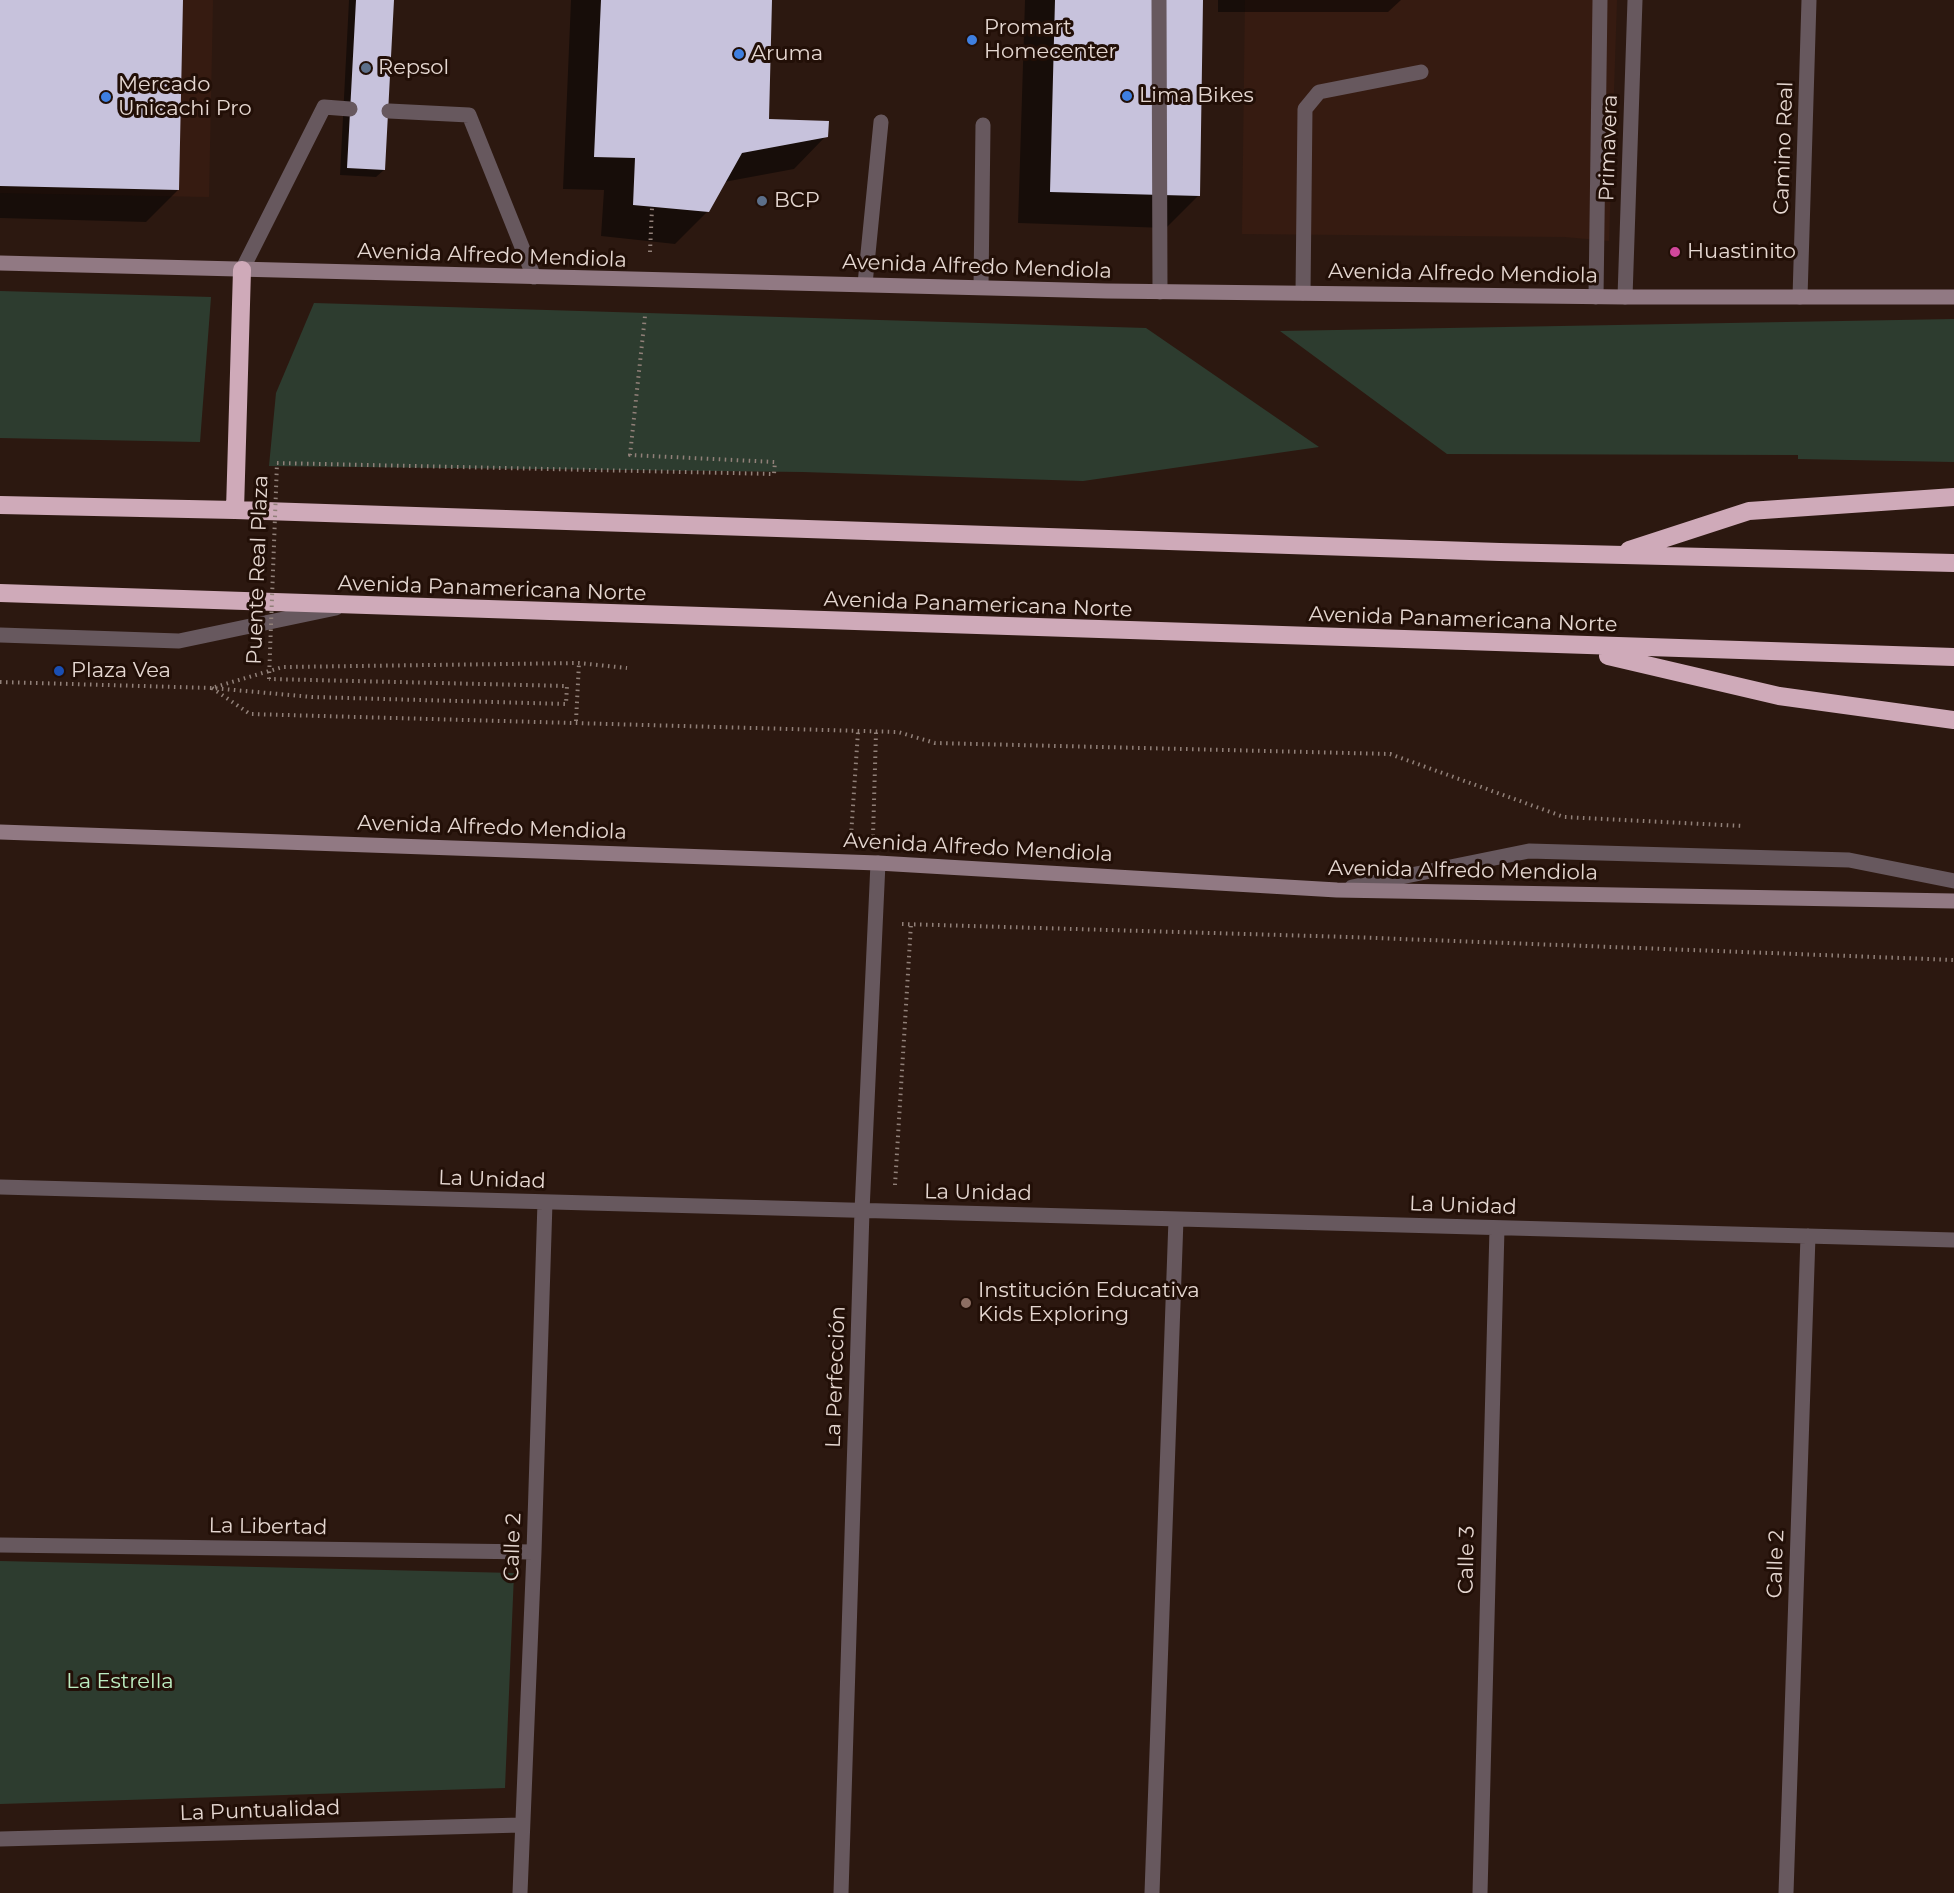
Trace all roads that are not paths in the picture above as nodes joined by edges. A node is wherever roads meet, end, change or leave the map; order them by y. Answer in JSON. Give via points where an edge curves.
{"nodes":[{"id":1,"x":1159,"y":0,"type":"edge"},
{"id":2,"x":1600,"y":0,"type":"edge"},
{"id":3,"x":1635,"y":0,"type":"edge"},
{"id":4,"x":1809,"y":0,"type":"edge"},
{"id":5,"x":1421,"y":72,"type":"dead end"},
{"id":6,"x":350,"y":108,"type":"dead end"},
{"id":7,"x":389,"y":111,"type":"dead end"},
{"id":8,"x":881,"y":122,"type":"dead end"},
{"id":9,"x":983,"y":125,"type":"dead end"},
{"id":10,"x":0,"y":263,"type":"edge"},
{"id":11,"x":242,"y":270,"type":"junction"},
{"id":12,"x":534,"y":277,"type":"junction"},
{"id":13,"x":865,"y":284,"type":"junction"},
{"id":14,"x":981,"y":287,"type":"junction"},
{"id":15,"x":1160,"y":292,"type":"junction"},
{"id":16,"x":1303,"y":293,"type":"junction"},
{"id":17,"x":1596,"y":297,"type":"junction"},
{"id":18,"x":1625,"y":297,"type":"junction"},
{"id":19,"x":1800,"y":297,"type":"junction"},
{"id":20,"x":1954,"y":297,"type":"edge"},
{"id":21,"x":1954,"y":496,"type":"edge"},
{"id":22,"x":0,"y":504,"type":"edge"},
{"id":23,"x":235,"y":510,"type":"junction"},
{"id":24,"x":1616,"y":554,"type":"junction"},
{"id":25,"x":1954,"y":563,"type":"edge"},
{"id":26,"x":0,"y":593,"type":"edge"},
{"id":27,"x":344,"y":606,"type":"junction"},
{"id":28,"x":0,"y":635,"type":"edge"},
{"id":29,"x":1569,"y":646,"type":"junction"},
{"id":30,"x":1954,"y":657,"type":"edge"},
{"id":31,"x":1954,"y":720,"type":"edge"},
{"id":32,"x":0,"y":832,"type":"edge"},
{"id":33,"x":875,"y":862,"type":"junction"},
{"id":34,"x":1954,"y":881,"type":"edge"},
{"id":35,"x":1337,"y":890,"type":"junction"},
{"id":36,"x":1954,"y":902,"type":"edge"},
{"id":37,"x":0,"y":1187,"type":"edge"},
{"id":38,"x":545,"y":1202,"type":"junction"},
{"id":39,"x":862,"y":1211,"type":"junction"},
{"id":40,"x":1176,"y":1219,"type":"junction"},
{"id":41,"x":1497,"y":1228,"type":"junction"},
{"id":42,"x":1808,"y":1236,"type":"junction"},
{"id":43,"x":1954,"y":1240,"type":"edge"},
{"id":44,"x":0,"y":1545,"type":"edge"},
{"id":45,"x":534,"y":1552,"type":"junction"},
{"id":46,"x":521,"y":1825,"type":"junction"},
{"id":47,"x":0,"y":1839,"type":"edge"},
{"id":48,"x":520,"y":1893,"type":"edge"},
{"id":49,"x":841,"y":1893,"type":"edge"},
{"id":50,"x":1152,"y":1893,"type":"edge"},
{"id":51,"x":1480,"y":1893,"type":"edge"},
{"id":52,"x":1786,"y":1893,"type":"edge"}],
"edges":[{"from":1,"to":15,"type":"street"},
{"from":2,"to":17,"type":"street"},
{"from":3,"to":18,"type":"street","name":"Primavera"},
{"from":4,"to":19,"type":"street","name":"Camino Real"},
{"from":5,"to":16,"type":"street","via":[[1319,92],[1305,110]]},
{"from":6,"to":11,"type":"street","via":[[324,106]]},
{"from":7,"to":12,"type":"street","via":[[469,115]]},
{"from":8,"to":13,"type":"street"},
{"from":9,"to":14,"type":"street"},
{"from":10,"to":11,"type":"main road","name":"Avenida Alfredo Mendiola"},
{"from":11,"to":12,"type":"main road","name":"Avenida Alfredo Mendiola"},
{"from":11,"to":23,"type":"highway"},
{"from":12,"to":13,"type":"main road","name":"Avenida Alfredo Mendiola"},
{"from":13,"to":14,"type":"main road","name":"Avenida Alfredo Mendiola"},
{"from":14,"to":15,"type":"main road","name":"Avenida Alfredo Mendiola"},
{"from":15,"to":16,"type":"main road","name":"Avenida Alfredo Mendiola"},
{"from":16,"to":17,"type":"main road","name":"Avenida Alfredo Mendiola"},
{"from":17,"to":18,"type":"main road","name":"Avenida Alfredo Mendiola"},
{"from":18,"to":19,"type":"main road","name":"Avenida Alfredo Mendiola"},
{"from":19,"to":20,"type":"main road","name":"Avenida Alfredo Mendiola"},
{"from":21,"to":24,"type":"highway","via":[[1749,512]]},
{"from":22,"to":23,"type":"highway"},
{"from":23,"to":24,"type":"highway"},
{"from":24,"to":25,"type":"highway"},
{"from":26,"to":27,"type":"highway","name":"Avenida Panamericana Norte"},
{"from":27,"to":28,"type":"street","via":[[179,640]]},
{"from":27,"to":29,"type":"highway","name":"Avenida Panamericana Norte"},
{"from":29,"to":30,"type":"highway","name":"Avenida Panamericana Norte"},
{"from":29,"to":31,"type":"highway","via":[[1779,696]]},
{"from":32,"to":33,"type":"main road","name":"Avenida Alfredo Mendiola"},
{"from":33,"to":35,"type":"main road","name":"Avenida Alfredo Mendiola"},
{"from":33,"to":39,"type":"street","name":"La Perfección"},
{"from":34,"to":35,"type":"street","via":[[1849,860],[1529,851]]},
{"from":35,"to":36,"type":"main road","name":"Avenida Alfredo Mendiola"},
{"from":37,"to":38,"type":"street","name":"La Unidad"},
{"from":38,"to":39,"type":"street","name":"La Unidad"},
{"from":38,"to":45,"type":"street","name":"Calle 2"},
{"from":39,"to":40,"type":"street","name":"La Unidad"},
{"from":39,"to":49,"type":"street","name":"La Perfección"},
{"from":40,"to":41,"type":"street","name":"La Unidad"},
{"from":40,"to":50,"type":"street"},
{"from":41,"to":42,"type":"street","name":"La Unidad"},
{"from":41,"to":51,"type":"street","name":"Calle 3"},
{"from":42,"to":43,"type":"street","name":"La Unidad"},
{"from":42,"to":52,"type":"street","name":"Calle 2"},
{"from":44,"to":45,"type":"street","name":"La Libertad"},
{"from":45,"to":46,"type":"street","name":"Calle 2"},
{"from":46,"to":47,"type":"street","name":"La Puntualidad"},
{"from":46,"to":48,"type":"street","name":"Calle 2"}]}
